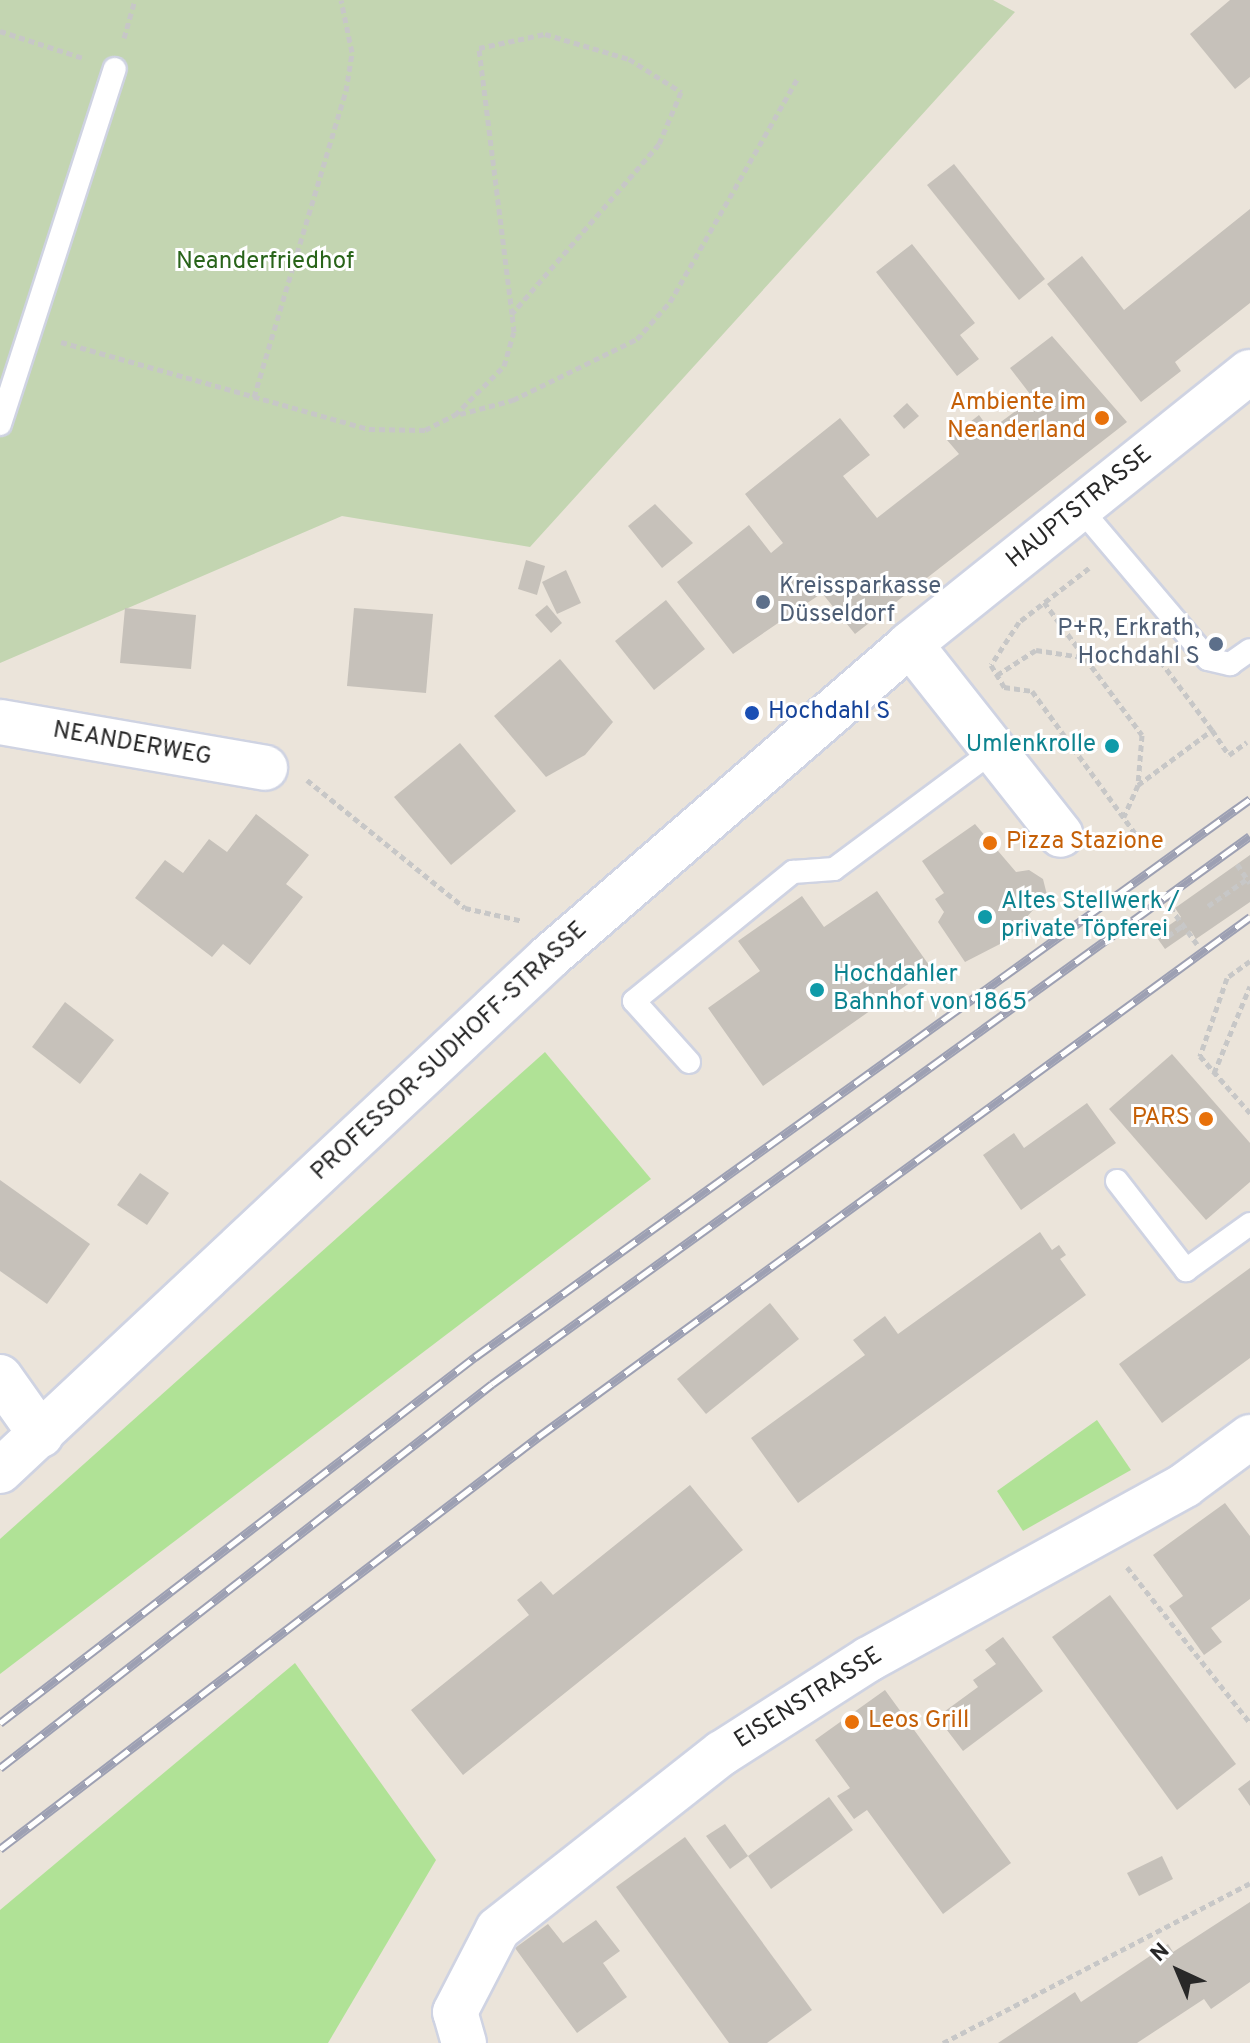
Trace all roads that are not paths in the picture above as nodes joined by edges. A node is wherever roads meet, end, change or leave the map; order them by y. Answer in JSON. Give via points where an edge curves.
{"nodes":[{"id":1,"x":115,"y":69,"type":"road end"},
{"id":2,"x":1250,"y":372,"type":"edge"},
{"id":3,"x":0,"y":424,"type":"edge"},
{"id":4,"x":1079,"y":507,"type":"junction"},
{"id":5,"x":910,"y":644,"type":"junction"},
{"id":6,"x":1250,"y":650,"type":"edge"},
{"id":7,"x":0,"y":722,"type":"edge"},
{"id":8,"x":994,"y":750,"type":"junction"},
{"id":9,"x":265,"y":768,"type":"road end"},
{"id":10,"x":1061,"y":835,"type":"dead end"},
{"id":11,"x":689,"y":1062,"type":"dead end"},
{"id":12,"x":1117,"y":1181,"type":"dead end"},
{"id":13,"x":1250,"y":1224,"type":"edge"},
{"id":14,"x":0,"y":1377,"type":"edge"},
{"id":15,"x":41,"y":1435,"type":"junction"},
{"id":16,"x":1250,"y":1437,"type":"edge"},
{"id":17,"x":0,"y":1471,"type":"edge"},
{"id":18,"x":464,"y":2043,"type":"edge"}],
"edges":[{"from":1,"to":3,"type":"lane"},
{"from":2,"to":4,"type":"street","name":"HAUPTSTRASSE"},
{"from":4,"to":5,"type":"street","name":"HAUPTSTRASSE"},
{"from":4,"to":6,"type":"lane","via":[[1208,659],[1230,664]]},
{"from":5,"to":8,"type":"street"},
{"from":5,"to":15,"type":"street","name":"PROFESSOR-SUDHOFF-STRASSE","via":[[549,957]]},
{"from":7,"to":9,"type":"street","name":"NEANDERWEG"},
{"from":8,"to":10,"type":"street"},
{"from":8,"to":11,"type":"lane","via":[[834,869],[793,872],[634,1001]]},
{"from":12,"to":13,"type":"lane","via":[[1186,1270]]},
{"from":14,"to":15,"type":"street"},
{"from":15,"to":17,"type":"street","name":"PROFESSOR-SUDHOFF-STRASSE"},
{"from":16,"to":18,"type":"street","name":"EISENSTRASSE","via":[[1100,1533],[869,1659],[735,1745],[516,1912],[498,1929],[455,2012]]}]}
